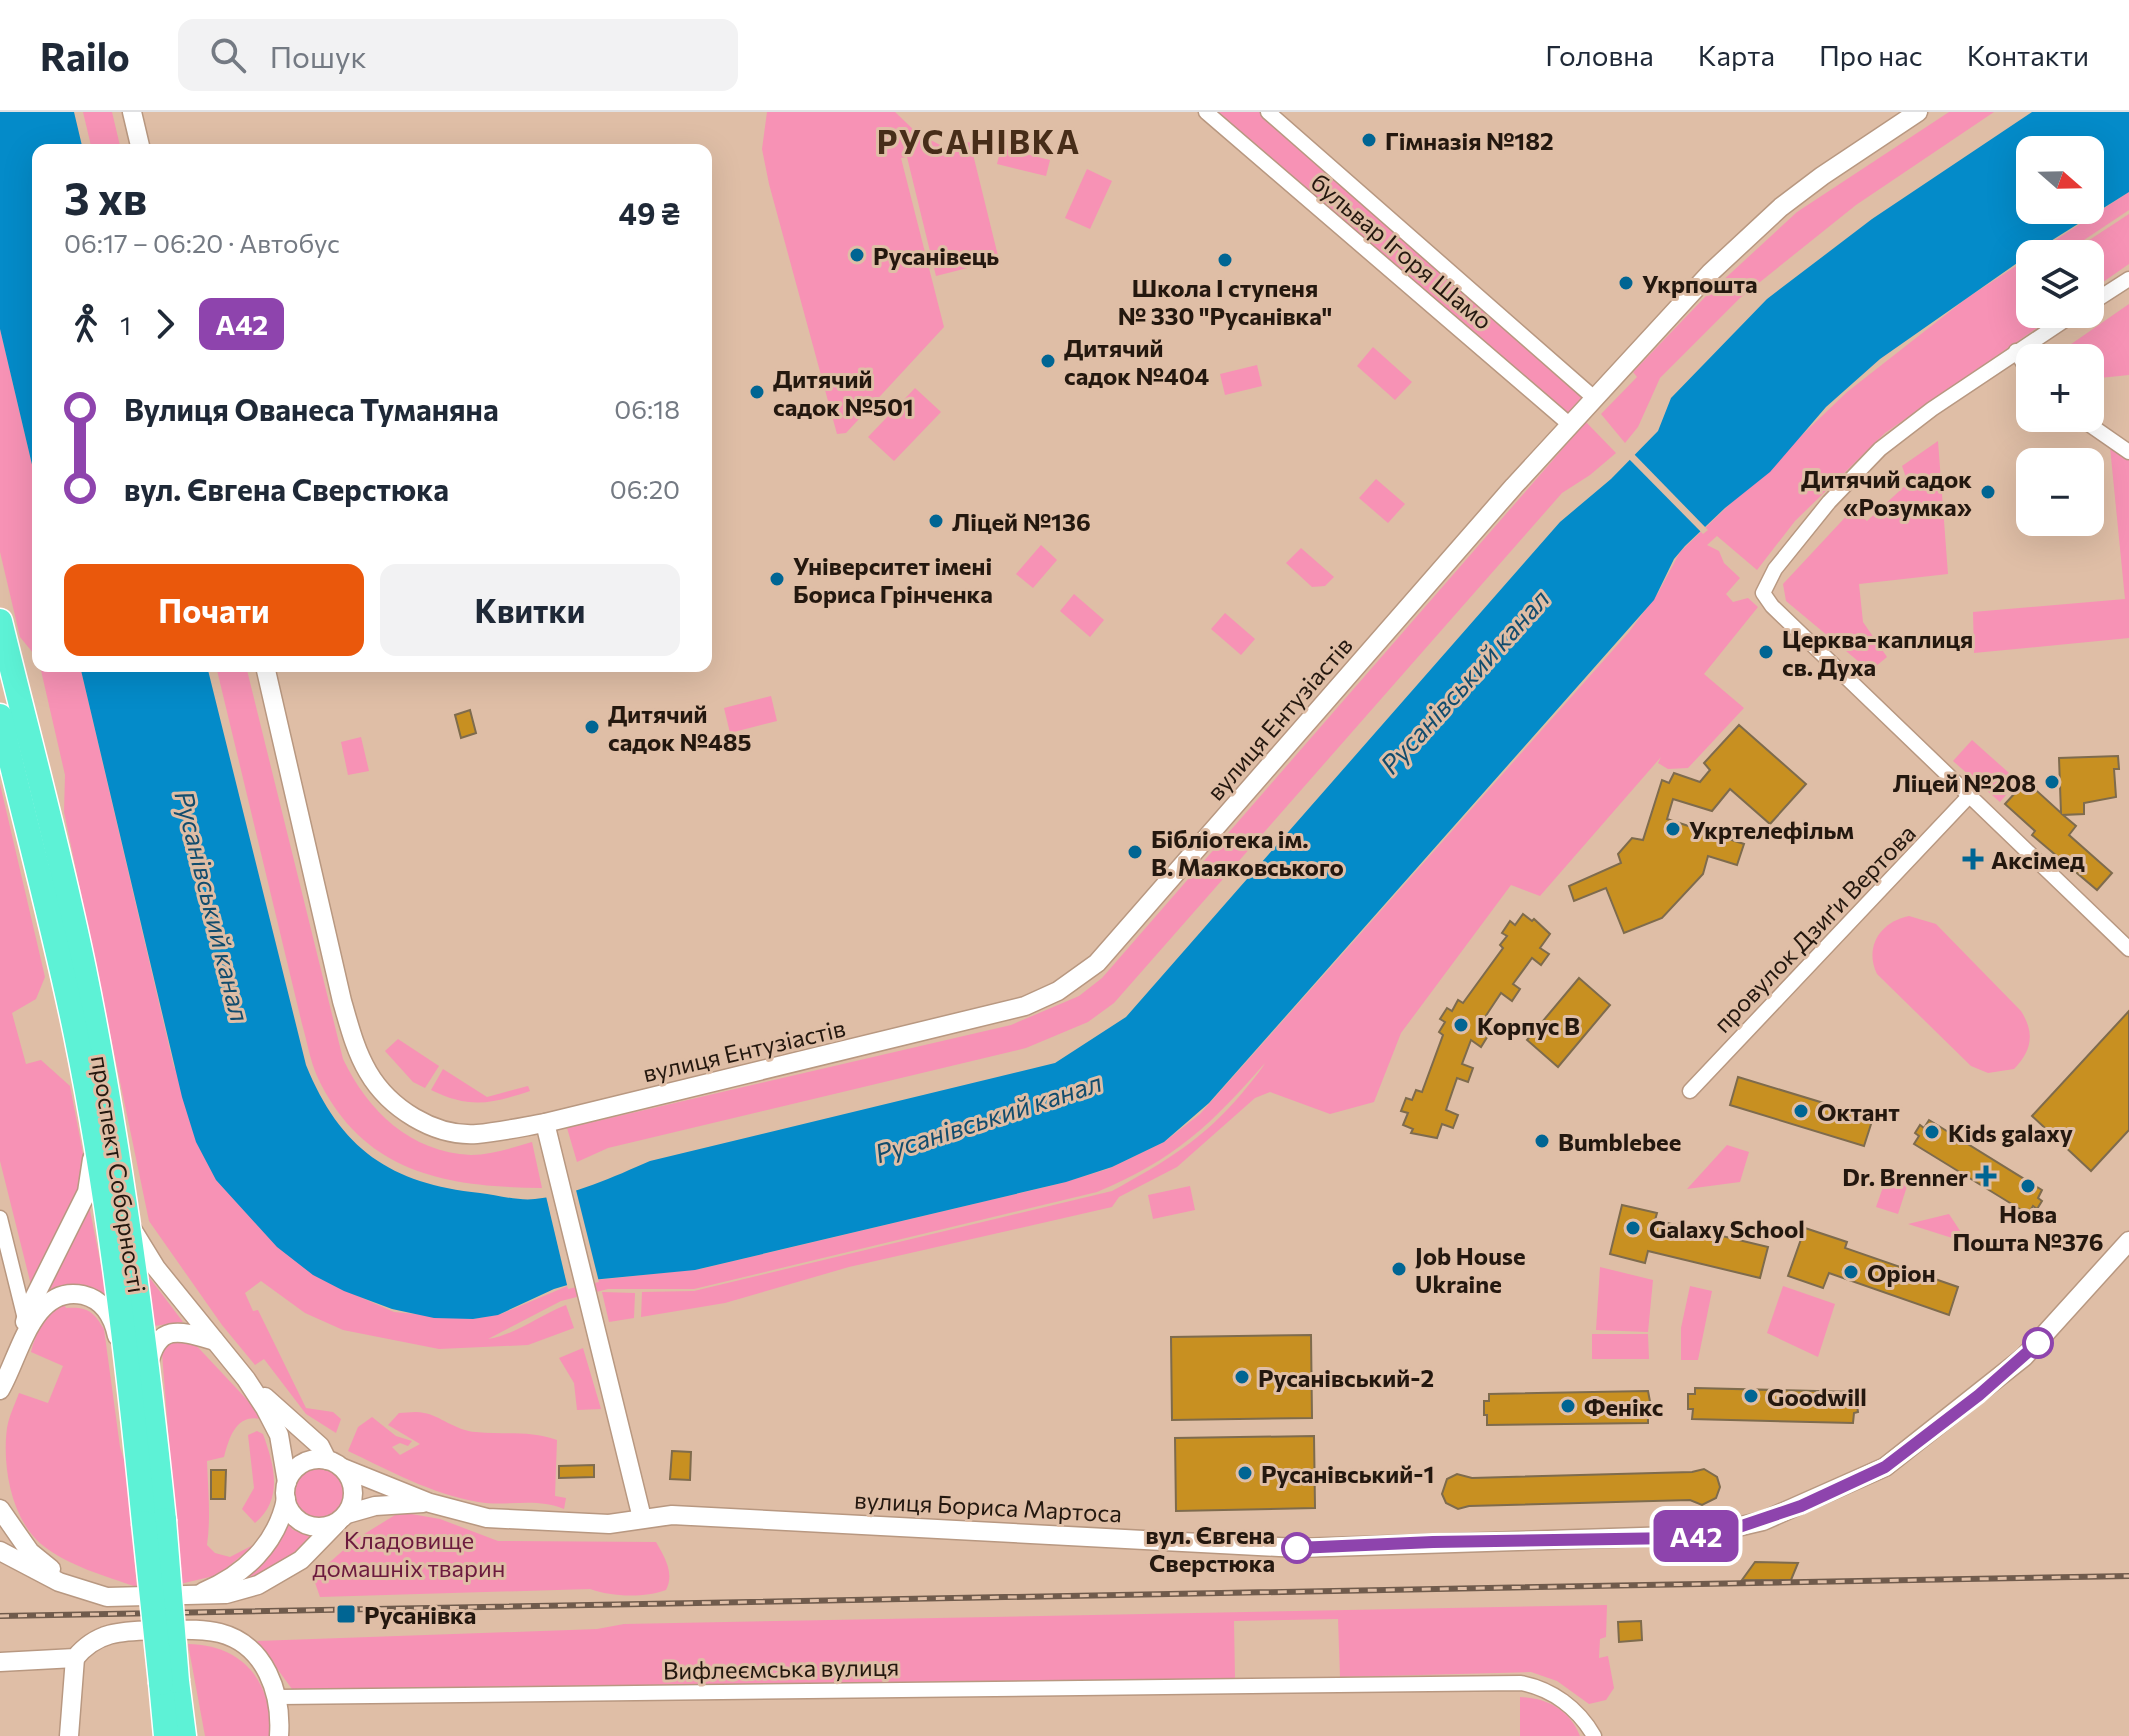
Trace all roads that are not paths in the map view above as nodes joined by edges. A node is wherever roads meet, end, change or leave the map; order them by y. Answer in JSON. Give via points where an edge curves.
{"nodes":[{"id":1,"x":132,"y":112,"type":"edge"},
{"id":2,"x":1206,"y":112,"type":"edge"},
{"id":3,"x":1268,"y":112,"type":"edge"},
{"id":4,"x":1918,"y":112,"type":"edge"},
{"id":5,"x":140,"y":144,"type":"edge"},
{"id":6,"x":2129,"y":279,"type":"edge"},
{"id":7,"x":2104,"y":295,"type":"edge"},
{"id":8,"x":2052,"y":328,"type":"edge"},
{"id":9,"x":2027,"y":344,"type":"edge"},
{"id":10,"x":2016,"y":351,"type":"edge"},
{"id":11,"x":1593,"y":397,"type":"junction"},
{"id":12,"x":1569,"y":424,"type":"junction"},
{"id":13,"x":2100,"y":432,"type":"edge"},
{"id":14,"x":2129,"y":452,"type":"edge"},
{"id":15,"x":0,"y":621,"type":"edge"},
{"id":16,"x":266,"y":672,"type":"edge"},
{"id":17,"x":0,"y":716,"type":"edge"},
{"id":18,"x":1970,"y":795,"type":"junction"},
{"id":19,"x":2129,"y":949,"type":"edge"},
{"id":20,"x":1690,"y":1091,"type":"dead end"},
{"id":21,"x":545,"y":1123,"type":"junction"},
{"id":22,"x":93,"y":1132,"type":"junction"},
{"id":23,"x":0,"y":1218,"type":"edge"},
{"id":24,"x":129,"y":1225,"type":"junction"},
{"id":25,"x":2129,"y":1241,"type":"edge"},
{"id":26,"x":26,"y":1320,"type":"junction"},
{"id":27,"x":22,"y":1341,"type":"junction"},
{"id":28,"x":215,"y":1341,"type":"junction"},
{"id":29,"x":148,"y":1367,"type":"junction"},
{"id":30,"x":246,"y":1379,"type":"junction"},
{"id":31,"x":1,"y":1392,"type":"edge"},
{"id":32,"x":131,"y":1393,"type":"junction"},
{"id":33,"x":335,"y":1464,"type":"junction"},
{"id":34,"x":286,"y":1490,"type":"junction"},
{"id":35,"x":430,"y":1503,"type":"junction"},
{"id":36,"x":0,"y":1509,"type":"edge"},
{"id":37,"x":343,"y":1518,"type":"junction"},
{"id":38,"x":642,"y":1518,"type":"junction"},
{"id":39,"x":154,"y":1522,"type":"junction"},
{"id":40,"x":0,"y":1551,"type":"edge"},
{"id":41,"x":197,"y":1595,"type":"junction"},
{"id":42,"x":125,"y":1596,"type":"junction"},
{"id":43,"x":75,"y":1658,"type":"junction"},
{"id":44,"x":0,"y":1662,"type":"edge"},
{"id":45,"x":169,"y":1682,"type":"junction"},
{"id":46,"x":279,"y":1697,"type":"junction"},
{"id":47,"x":1592,"y":1732,"type":"edge"},
{"id":48,"x":69,"y":1736,"type":"edge"},
{"id":49,"x":166,"y":1736,"type":"edge"},
{"id":50,"x":184,"y":1736,"type":"edge"},
{"id":51,"x":279,"y":1736,"type":"edge"}],
"edges":[{"from":1,"to":5,"type":"main road"},
{"from":2,"to":12,"type":"street","name":"бульвар Ігоря Шамо"},
{"from":3,"to":11,"type":"street","name":"бульвар Ігоря Шамо"},
{"from":4,"to":11,"type":"main road","name":"вулиця Ентузіастів","via":[[1822,176],[1753,231]]},
{"from":6,"to":7,"type":"street"},
{"from":8,"to":9,"type":"street"},
{"from":10,"to":18,"type":"street","via":[[1880,449],[1820,513],[1775,569],[1763,593]]},
{"from":11,"to":12,"type":"main road","name":"вулиця Ентузіастів"},
{"from":12,"to":21,"type":"main road","name":"вулиця Ентузіастів","via":[[1097,963],[1075,981],[1025,1006],[971,1021]]},
{"from":13,"to":14,"type":"street"},
{"from":15,"to":24,"type":"highway","name":"проспект Соборності","via":[[83,967]]},
{"from":16,"to":21,"type":"main road","name":"вулиця Ентузіастів","via":[[342,1001],[368,1073],[407,1114],[453,1132],[475,1134]]},
{"from":17,"to":22,"type":"highway","name":"проспект Соборності","via":[[76,1034]]},
{"from":18,"to":19,"type":"street"},
{"from":18,"to":20,"type":"street","name":"провулок Дзиґи Вертова"},
{"from":21,"to":38,"type":"main road"},
{"from":22,"to":26,"type":"main road","via":[[90,1182]]},
{"from":22,"to":32,"type":"highway","name":"проспект Соборності"},
{"from":23,"to":26,"type":"street"},
{"from":24,"to":28,"type":"main road","name":"вулиця Бориса Мартоса"},
{"from":24,"to":29,"type":"highway","name":"проспект Соборності"},
{"from":25,"to":38,"type":"main road","name":"вулиця Бориса Мартоса","via":[[2024,1357],[1885,1467],[1763,1521],[1730,1530],[1676,1538],[1297,1548],[732,1517]]},
{"from":26,"to":27,"type":"main road"},
{"from":27,"to":31,"type":"main road"},
{"from":27,"to":32,"type":"main road","via":[[48,1303],[60,1296],[87,1296],[105,1308],[114,1325]]},
{"from":28,"to":29,"type":"main road","via":[[190,1333],[162,1336]]},
{"from":28,"to":30,"type":"main road","name":"вулиця Бориса Мартоса"},
{"from":29,"to":39,"type":"highway","name":"проспект Соборності"},
{"from":30,"to":33,"type":"main road","name":"вулиця Бориса Мартоса"},
{"from":30,"to":34,"type":"main road","name":"вулиця Бориса Мартоса","via":[[275,1426]]},
{"from":32,"to":39,"type":"highway","name":"проспект Соборності"},
{"from":33,"to":34,"type":"main road","via":[[308,1461],[299,1466]]},
{"from":33,"to":35,"type":"main road","name":"вулиця Бориса Мартоса"},
{"from":33,"to":37,"type":"main road","via":[[349,1476],[354,1495]]},
{"from":34,"to":37,"type":"main road","via":[[289,1510],[306,1525],[328,1526]]},
{"from":34,"to":41,"type":"main road","via":[[278,1525],[249,1565]]},
{"from":35,"to":37,"type":"main road","name":"вулиця Бориса Мартоса","via":[[375,1506]]},
{"from":35,"to":38,"type":"main road","name":"вулиця Бориса Мартоса","via":[[511,1520],[609,1524]]},
{"from":36,"to":42,"type":"main road","via":[[30,1552],[53,1571]]},
{"from":37,"to":41,"type":"main road","via":[[301,1560],[258,1585],[237,1593]]},
{"from":39,"to":45,"type":"highway","name":"проспект Соборності","bridge":true},
{"from":40,"to":42,"type":"main road","via":[[79,1590]]},
{"from":41,"to":42,"type":"main road"},
{"from":43,"to":44,"type":"main road"},
{"from":43,"to":46,"type":"main road","via":[[111,1632],[222,1634],[255,1656]]},
{"from":43,"to":48,"type":"main road"},
{"from":45,"to":49,"type":"highway","name":"проспект Соборності"},
{"from":45,"to":50,"type":"highway","name":"проспект Соборності"},
{"from":46,"to":47,"type":"street","name":"Вифлеємська вулиця","via":[[1521,1683],[1559,1698]]},
{"from":46,"to":51,"type":"main road"}]}
